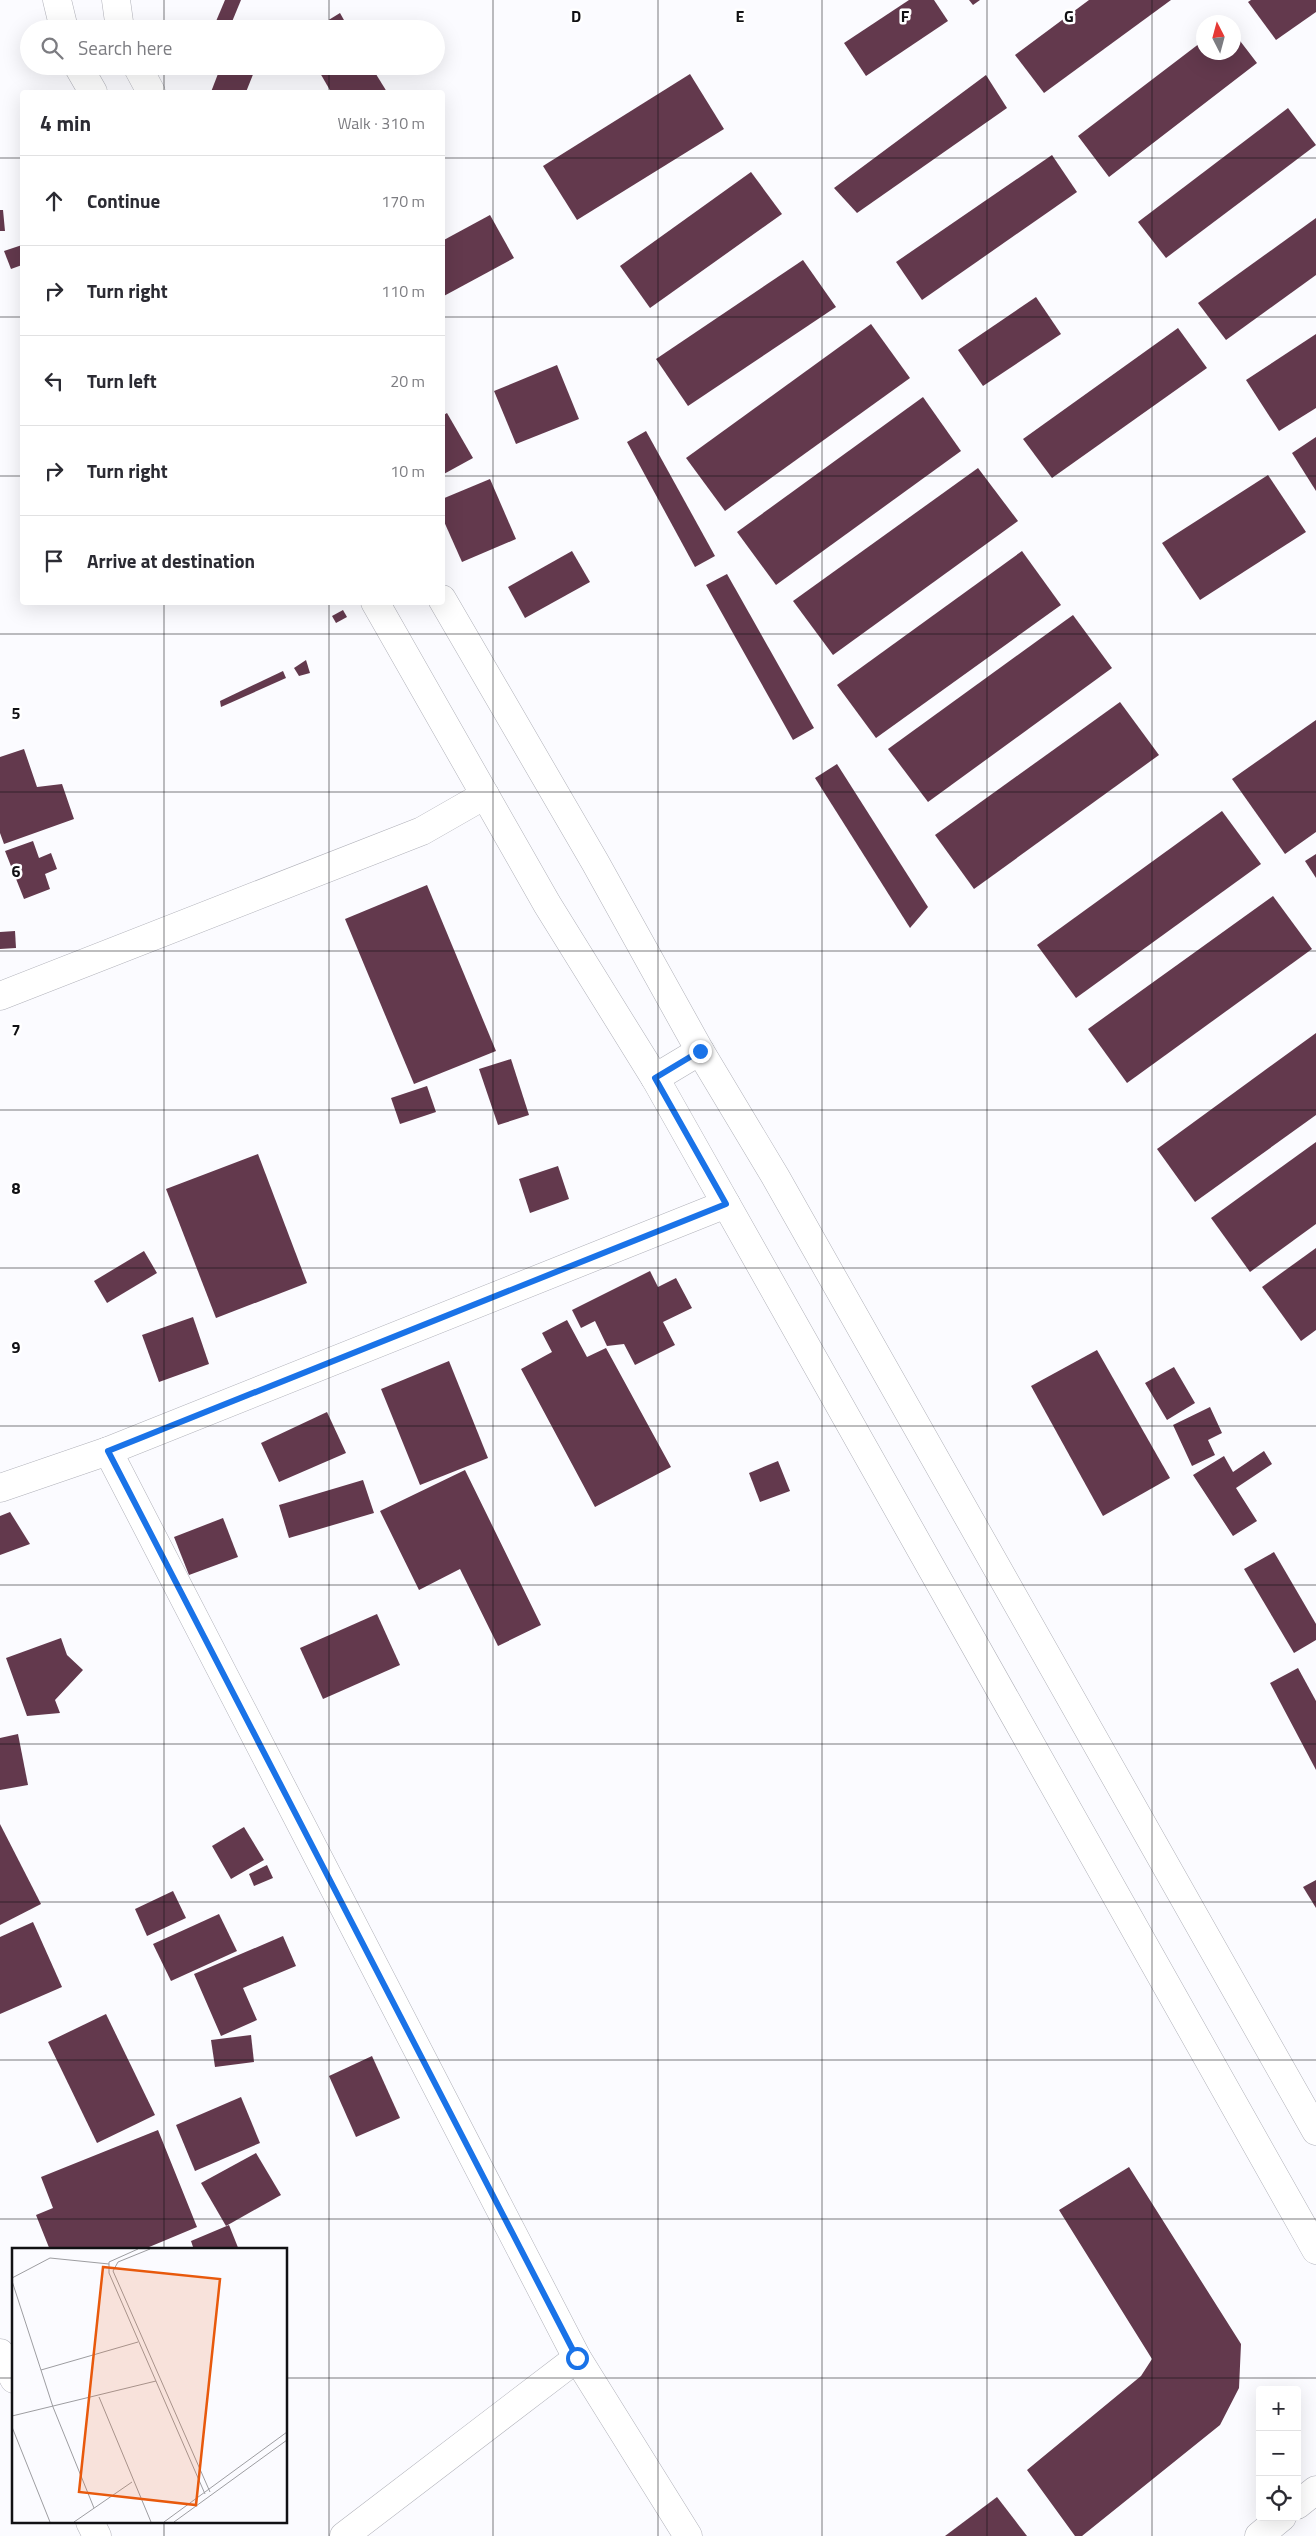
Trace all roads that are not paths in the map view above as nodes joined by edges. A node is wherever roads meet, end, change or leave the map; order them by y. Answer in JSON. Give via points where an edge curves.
{"nodes":[{"id":1,"x":57,"y":0,"type":"edge"},
{"id":2,"x":116,"y":0,"type":"edge"},
{"id":3,"x":62,"y":20,"type":"edge"},
{"id":4,"x":119,"y":20,"type":"edge"},
{"id":5,"x":83,"y":75,"type":"edge"},
{"id":6,"x":142,"y":75,"type":"edge"},
{"id":7,"x":92,"y":90,"type":"edge"},
{"id":8,"x":150,"y":90,"type":"edge"},
{"id":9,"x":445,"y":604,"type":"edge"},
{"id":10,"x":377,"y":605,"type":"edge"},
{"id":11,"x":485,"y":795,"type":"junction"},
{"id":12,"x":0,"y":996,"type":"edge"},
{"id":13,"x":700,"y":1051,"type":"junction"},
{"id":14,"x":655,"y":1078,"type":"junction"},
{"id":15,"x":726,"y":1204,"type":"junction"},
{"id":16,"x":108,"y":1451,"type":"junction"},
{"id":17,"x":0,"y":1488,"type":"edge"},
{"id":18,"x":1316,"y":2131,"type":"edge"},
{"id":19,"x":1316,"y":2250,"type":"edge"},
{"id":20,"x":0,"y":2353,"type":"edge"},
{"id":21,"x":577,"y":2358,"type":"junction"},
{"id":22,"x":12,"y":2375,"type":"edge"},
{"id":23,"x":1316,"y":2490,"type":"edge"},
{"id":24,"x":1301,"y":2502,"type":"edge"},
{"id":25,"x":1277,"y":2521,"type":"edge"},
{"id":26,"x":91,"y":2524,"type":"edge"},
{"id":27,"x":97,"y":2536,"type":"edge"},
{"id":28,"x":344,"y":2536,"type":"edge"},
{"id":29,"x":688,"y":2536,"type":"edge"},
{"id":30,"x":1259,"y":2536,"type":"edge"}],
"edges":[{"from":1,"to":3,"type":"street"},
{"from":2,"to":4,"type":"street"},
{"from":5,"to":7,"type":"street"},
{"from":6,"to":8,"type":"street"},
{"from":9,"to":13,"type":"street"},
{"from":10,"to":11,"type":"street"},
{"from":11,"to":12,"type":"street","via":[[422,831]]},
{"from":11,"to":14,"type":"street","via":[[547,904]]},
{"from":13,"to":14,"type":"street"},
{"from":13,"to":18,"type":"street","via":[[780,1184]]},
{"from":14,"to":15,"type":"street"},
{"from":15,"to":16,"type":"street"},
{"from":15,"to":19,"type":"street"},
{"from":16,"to":17,"type":"street"},
{"from":16,"to":21,"type":"street"},
{"from":20,"to":22,"type":"street"},
{"from":21,"to":28,"type":"street"},
{"from":21,"to":29,"type":"street"},
{"from":23,"to":24,"type":"street"},
{"from":25,"to":30,"type":"street"},
{"from":26,"to":27,"type":"street"}]}
